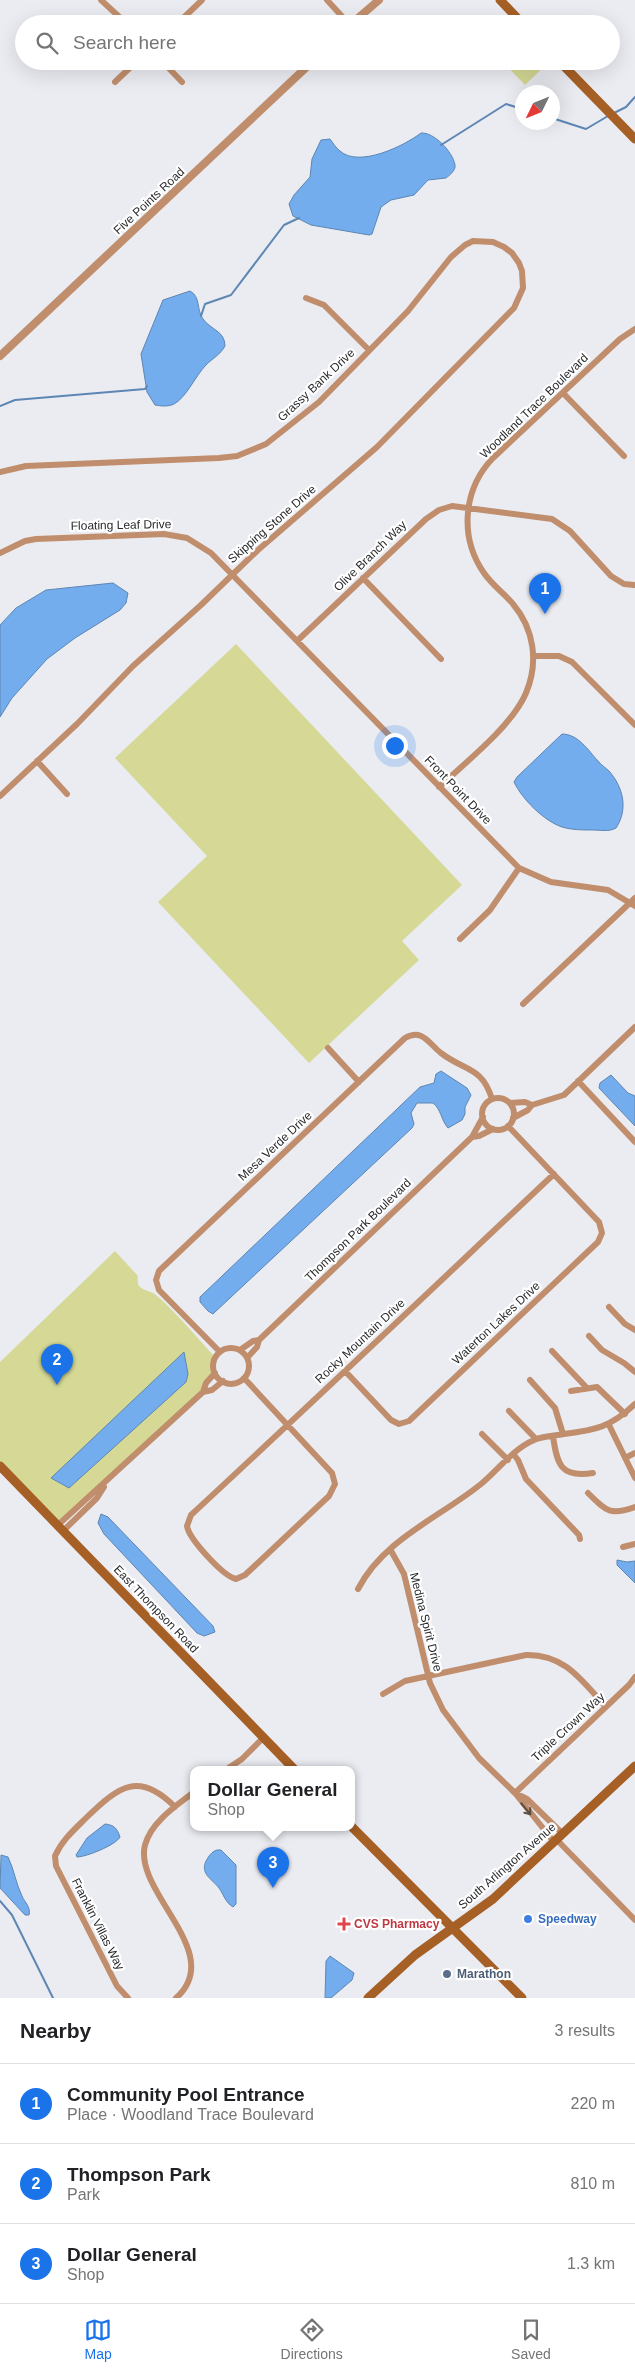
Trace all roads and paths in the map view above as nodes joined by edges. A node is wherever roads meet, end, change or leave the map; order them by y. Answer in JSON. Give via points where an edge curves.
{"nodes":[{"id":1,"x":101,"y":0,"type":"edge"},
{"id":2,"x":202,"y":0,"type":"edge"},
{"id":3,"x":327,"y":0,"type":"edge"},
{"id":4,"x":374,"y":0,"type":"edge"},
{"id":5,"x":379,"y":0,"type":"edge"},
{"id":6,"x":499,"y":0,"type":"edge"},
{"id":7,"x":117,"y":15,"type":"edge"},
{"id":8,"x":186,"y":15,"type":"edge"},
{"id":9,"x":342,"y":15,"type":"edge"},
{"id":10,"x":360,"y":15,"type":"edge"},
{"id":11,"x":362,"y":15,"type":"edge"},
{"id":12,"x":514,"y":15,"type":"edge"},
{"id":13,"x":128,"y":70,"type":"edge"},
{"id":14,"x":171,"y":70,"type":"edge"},
{"id":15,"x":303,"y":70,"type":"edge"},
{"id":16,"x":568,"y":70,"type":"edge"},
{"id":17,"x":115,"y":82,"type":"dead end"},
{"id":18,"x":182,"y":82,"type":"dead end"},
{"id":19,"x":635,"y":139,"type":"edge"},
{"id":20,"x":512,"y":253,"type":"joint"},
{"id":21,"x":306,"y":298,"type":"dead end"},
{"id":22,"x":635,"y":329,"type":"edge"},
{"id":23,"x":369,"y":350,"type":"junction"},
{"id":24,"x":0,"y":356,"type":"edge"},
{"id":25,"x":563,"y":393,"type":"junction"},
{"id":26,"x":624,"y":456,"type":"dead end"},
{"id":27,"x":0,"y":472,"type":"edge"},
{"id":28,"x":468,"y":507,"type":"junction"},
{"id":29,"x":0,"y":553,"type":"edge"},
{"id":30,"x":232,"y":575,"type":"junction"},
{"id":31,"x":363,"y":578,"type":"junction"},
{"id":32,"x":635,"y":580,"type":"edge"},
{"id":33,"x":635,"y":587,"type":"edge"},
{"id":34,"x":297,"y":641,"type":"junction"},
{"id":35,"x":534,"y":656,"type":"junction"},
{"id":36,"x":441,"y":659,"type":"dead end"},
{"id":37,"x":635,"y":725,"type":"edge"},
{"id":38,"x":37,"y":761,"type":"junction"},
{"id":39,"x":439,"y":787,"type":"junction"},
{"id":40,"x":67,"y":794,"type":"dead end"},
{"id":41,"x":0,"y":796,"type":"edge"},
{"id":42,"x":519,"y":868,"type":"junction"},
{"id":43,"x":634,"y":902,"type":"edge"},
{"id":44,"x":460,"y":940,"type":"dead end"},
{"id":45,"x":523,"y":1004,"type":"dead end"},
{"id":46,"x":635,"y":1027,"type":"edge"},
{"id":47,"x":328,"y":1048,"type":"dead end"},
{"id":48,"x":578,"y":1081,"type":"junction"},
{"id":49,"x":359,"y":1082,"type":"junction"},
{"id":50,"x":492,"y":1099,"type":"junction"},
{"id":51,"x":510,"y":1103,"type":"junction"},
{"id":52,"x":532,"y":1104,"type":"junction"},
{"id":53,"x":482,"y":1117,"type":"junction"},
{"id":54,"x":514,"y":1118,"type":"junction"},
{"id":55,"x":508,"y":1126,"type":"junction"},
{"id":56,"x":494,"y":1129,"type":"junction"},
{"id":57,"x":472,"y":1138,"type":"junction"},
{"id":58,"x":635,"y":1142,"type":"edge"},
{"id":59,"x":554,"y":1174,"type":"junction"},
{"id":60,"x":609,"y":1307,"type":"dead end"},
{"id":61,"x":635,"y":1330,"type":"edge"},
{"id":62,"x":589,"y":1336,"type":"dead end"},
{"id":63,"x":259,"y":1340,"type":"junction"},
{"id":64,"x":240,"y":1350,"type":"junction"},
{"id":65,"x":552,"y":1351,"type":"dead end"},
{"id":66,"x":220,"y":1352,"type":"junction"},
{"id":67,"x":247,"y":1358,"type":"junction"},
{"id":68,"x":345,"y":1371,"type":"junction"},
{"id":69,"x":215,"y":1372,"type":"junction"},
{"id":70,"x":635,"y":1372,"type":"edge"},
{"id":71,"x":244,"y":1378,"type":"junction"},
{"id":72,"x":530,"y":1380,"type":"dead end"},
{"id":73,"x":223,"y":1381,"type":"junction"},
{"id":74,"x":586,"y":1387,"type":"junction"},
{"id":75,"x":571,"y":1391,"type":"dead end"},
{"id":76,"x":203,"y":1392,"type":"junction"},
{"id":77,"x":635,"y":1404,"type":"edge"},
{"id":78,"x":509,"y":1411,"type":"dead end"},
{"id":79,"x":625,"y":1414,"type":"junction"},
{"id":80,"x":288,"y":1425,"type":"junction"},
{"id":81,"x":609,"y":1425,"type":"junction"},
{"id":82,"x":482,"y":1434,"type":"dead end"},
{"id":83,"x":563,"y":1434,"type":"junction"},
{"id":84,"x":553,"y":1436,"type":"junction"},
{"id":85,"x":536,"y":1439,"type":"junction"},
{"id":86,"x":635,"y":1453,"type":"edge"},
{"id":87,"x":514,"y":1455,"type":"junction"},
{"id":88,"x":625,"y":1458,"type":"junction"},
{"id":89,"x":508,"y":1460,"type":"junction"},
{"id":90,"x":0,"y":1466,"type":"edge"},
{"id":91,"x":593,"y":1473,"type":"dead end"},
{"id":92,"x":635,"y":1478,"type":"edge"},
{"id":93,"x":588,"y":1493,"type":"dead end"},
{"id":94,"x":635,"y":1507,"type":"edge"},
{"id":95,"x":61,"y":1528,"type":"junction"},
{"id":96,"x":580,"y":1539,"type":"dead end"},
{"id":97,"x":635,"y":1544,"type":"edge"},
{"id":98,"x":623,"y":1547,"type":"dead end"},
{"id":99,"x":390,"y":1549,"type":"junction"},
{"id":100,"x":358,"y":1589,"type":"dead end"},
{"id":101,"x":428,"y":1676,"type":"junction"},
{"id":102,"x":635,"y":1677,"type":"edge"},
{"id":103,"x":383,"y":1694,"type":"dead end"},
{"id":104,"x":606,"y":1707,"type":"junction"},
{"id":105,"x":263,"y":1738,"type":"junction"},
{"id":106,"x":232,"y":1766,"type":"edge"},
{"id":107,"x":291,"y":1766,"type":"edge"},
{"id":108,"x":635,"y":1766,"type":"edge"},
{"id":109,"x":515,"y":1793,"type":"junction"},
{"id":110,"x":190,"y":1795,"type":"edge"},
{"id":111,"x":175,"y":1807,"type":"junction"},
{"id":112,"x":355,"y":1830,"type":"edge"},
{"id":113,"x":558,"y":1839,"type":"junction"},
{"id":114,"x":635,"y":1920,"type":"edge"},
{"id":115,"x":453,"y":1928,"type":"junction"},
{"id":116,"x":128,"y":1998,"type":"edge"},
{"id":117,"x":176,"y":1998,"type":"edge"},
{"id":118,"x":368,"y":1998,"type":"edge"},
{"id":119,"x":522,"y":1998,"type":"edge"}],
"edges":[{"from":1,"to":7,"type":"street"},
{"from":2,"to":8,"type":"street"},
{"from":3,"to":9,"type":"street"},
{"from":4,"to":10,"type":"street"},
{"from":5,"to":11,"type":"street"},
{"from":6,"to":12,"type":"main road"},
{"from":13,"to":17,"type":"street"},
{"from":14,"to":18,"type":"street"},
{"from":15,"to":24,"type":"street","name":"Five Points Road"},
{"from":16,"to":19,"type":"main road"},
{"from":20,"to":23,"type":"street","name":"Grassy Bank Drive","via":[[493,242],[482,240],[464,245],[450,256],[408,311]]},
{"from":20,"to":30,"type":"street","name":"Skipping Stone Drive","via":[[519,263],[523,280],[522,294],[514,308],[377,447]]},
{"from":21,"to":23,"type":"street","via":[[324,305]]},
{"from":22,"to":25,"type":"street","name":"Woodland Trace Boulevard"},
{"from":23,"to":27,"type":"street","name":"Grassy Bank Drive","via":[[319,402],[277,437],[254,451],[219,458],[26,466]]},
{"from":25,"to":26,"type":"street"},
{"from":25,"to":28,"type":"street","name":"Woodland Trace Boulevard","via":[[486,466]]},
{"from":28,"to":31,"type":"street","name":"Olive Branch Way","via":[[446,507],[432,514]]},
{"from":28,"to":33,"type":"street","name":"Olive Branch Way","via":[[552,519],[570,531],[617,581]]},
{"from":28,"to":35,"type":"street","name":"Woodland Trace Boulevard","via":[[468,530],[476,558],[484,573],[519,612],[529,632]]},
{"from":29,"to":30,"type":"street","name":"Floating Leaf Drive","via":[[36,539],[164,534],[197,542]]},
{"from":30,"to":34,"type":"street","name":"Front Point Drive"},
{"from":30,"to":38,"type":"street","name":"Skipping Stone Drive"},
{"from":31,"to":34,"type":"street","name":"Olive Branch Way"},
{"from":31,"to":36,"type":"street"},
{"from":32,"to":33,"type":"street"},
{"from":34,"to":39,"type":"street","name":"Front Point Drive"},
{"from":35,"to":37,"type":"street","via":[[559,656],[572,662]]},
{"from":35,"to":39,"type":"street","name":"Woodland Trace Boulevard","via":[[526,692],[514,714]]},
{"from":38,"to":40,"type":"street"},
{"from":38,"to":41,"type":"street","name":"Skipping Stone Drive"},
{"from":39,"to":42,"type":"street","name":"Front Point Drive"},
{"from":42,"to":43,"type":"street","name":"Front Point Drive","via":[[551,882],[608,890]]},
{"from":42,"to":44,"type":"street","via":[[490,910]]},
{"from":43,"to":45,"type":"street"},
{"from":46,"to":48,"type":"street"},
{"from":47,"to":49,"type":"street"},
{"from":48,"to":52,"type":"street","via":[[564,1095]]},
{"from":48,"to":58,"type":"street"},
{"from":49,"to":50,"type":"street","name":"Mesa Verde Drive","via":[[405,1038],[416,1034],[426,1038],[442,1054],[477,1073],[486,1083]]},
{"from":49,"to":66,"type":"street","name":"Mesa Verde Drive","via":[[161,1269],[156,1280],[159,1290]]},
{"from":50,"to":51,"type":"street","via":[[502,1098]]},
{"from":50,"to":53,"type":"street","via":[[484,1106]]},
{"from":51,"to":52,"type":"street"},
{"from":51,"to":54,"type":"street"},
{"from":52,"to":54,"type":"street"},
{"from":53,"to":56,"type":"street"},
{"from":53,"to":57,"type":"street","name":"Thompson Park Boulevard"},
{"from":54,"to":55,"type":"street"},
{"from":55,"to":56,"type":"street"},
{"from":55,"to":59,"type":"street"},
{"from":56,"to":57,"type":"street","name":"Thompson Park Boulevard"},
{"from":57,"to":63,"type":"street","name":"Thompson Park Boulevard"},
{"from":59,"to":68,"type":"street","name":"Rocky Mountain Drive"},
{"from":59,"to":68,"type":"street","name":"Waterton Lakes Drive","via":[[599,1222],[602,1233],[598,1242],[412,1418],[399,1424],[391,1420]]},
{"from":60,"to":61,"type":"street"},
{"from":62,"to":70,"type":"street","via":[[602,1350]]},
{"from":63,"to":64,"type":"street","name":"Thompson Park Boulevard"},
{"from":63,"to":67,"type":"street","name":"Thompson Park Boulevard"},
{"from":64,"to":66,"type":"street","name":"Thompson Park Boulevard","via":[[230,1348]]},
{"from":64,"to":67,"type":"street"},
{"from":65,"to":74,"type":"street"},
{"from":66,"to":69,"type":"street","via":[[214,1362]]},
{"from":67,"to":71,"type":"street","name":"Thompson Park Boulevard","via":[[249,1368]]},
{"from":68,"to":80,"type":"street","name":"Rocky Mountain Drive"},
{"from":69,"to":73,"type":"street"},
{"from":69,"to":76,"type":"street"},
{"from":71,"to":73,"type":"street","via":[[236,1382]]},
{"from":71,"to":80,"type":"street"},
{"from":72,"to":83,"type":"street","via":[[554,1406]]},
{"from":73,"to":76,"type":"street","via":[[212,1390]]},
{"from":74,"to":75,"type":"street"},
{"from":74,"to":79,"type":"street","via":[[594,1386],[601,1390]]},
{"from":76,"to":95,"type":"street","via":[[107,1482],[96,1498]]},
{"from":77,"to":79,"type":"street"},
{"from":78,"to":85,"type":"street"},
{"from":79,"to":81,"type":"street"},
{"from":80,"to":80,"type":"street","name":"Rocky Mountain Drive","via":[[332,1473],[335,1484],[331,1494],[244,1576],[234,1579],[225,1574],[191,1537],[187,1527],[191,1515]]},
{"from":81,"to":83,"type":"street"},
{"from":81,"to":88,"type":"street"},
{"from":82,"to":89,"type":"street"},
{"from":83,"to":84,"type":"street"},
{"from":84,"to":85,"type":"street"},
{"from":84,"to":91,"type":"street","via":[[557,1460],[563,1469],[575,1475]]},
{"from":85,"to":87,"type":"street"},
{"from":86,"to":88,"type":"street"},
{"from":87,"to":89,"type":"street"},
{"from":87,"to":96,"type":"street","via":[[526,1479]]},
{"from":88,"to":92,"type":"street"},
{"from":89,"to":99,"type":"street","via":[[462,1498],[411,1531]]},
{"from":90,"to":95,"type":"main road","name":"East Thompson Road"},
{"from":93,"to":94,"type":"street","via":[[602,1508],[611,1512]]},
{"from":95,"to":105,"type":"main road","name":"East Thompson Road"},
{"from":97,"to":98,"type":"street"},
{"from":99,"to":100,"type":"street","via":[[365,1575]]},
{"from":99,"to":101,"type":"street","name":"Medina Spirit Drive","via":[[404,1574]]},
{"from":101,"to":103,"type":"street","via":[[405,1682]]},
{"from":101,"to":104,"type":"street","via":[[526,1654],[540,1654],[567,1666]]},
{"from":101,"to":109,"type":"street","name":"Medina Spirit Drive","via":[[443,1710],[458,1733]]},
{"from":102,"to":104,"type":"street","name":"Triple Crown Way"},
{"from":104,"to":109,"type":"street","name":"Triple Crown Way"},
{"from":105,"to":106,"type":"street"},
{"from":105,"to":107,"type":"main road","name":"East Thompson Road"},
{"from":108,"to":113,"type":"main road","name":"South Arlington Avenue"},
{"from":109,"to":113,"type":"street","name":"Medina Spirit Drive","one_way":true},
{"from":109,"to":113,"type":"street","name":"Medina Spirit Drive","via":[[526,1799]]},
{"from":110,"to":111,"type":"street"},
{"from":111,"to":116,"type":"street","name":"Franklin Villas Way","via":[[151,1789],[126,1787],[106,1798],[66,1838],[55,1856],[56,1866],[116,1986]]},
{"from":111,"to":117,"type":"street","via":[[150,1834],[145,1845],[145,1858],[148,1872],[188,1948],[192,1964],[183,1992]]},
{"from":112,"to":115,"type":"main road"},
{"from":113,"to":114,"type":"street"},
{"from":113,"to":115,"type":"main road","name":"South Arlington Avenue","via":[[486,1905]]},
{"from":115,"to":118,"type":"main road","name":"South Arlington Avenue","via":[[414,1955]]},
{"from":115,"to":119,"type":"main road"}]}
